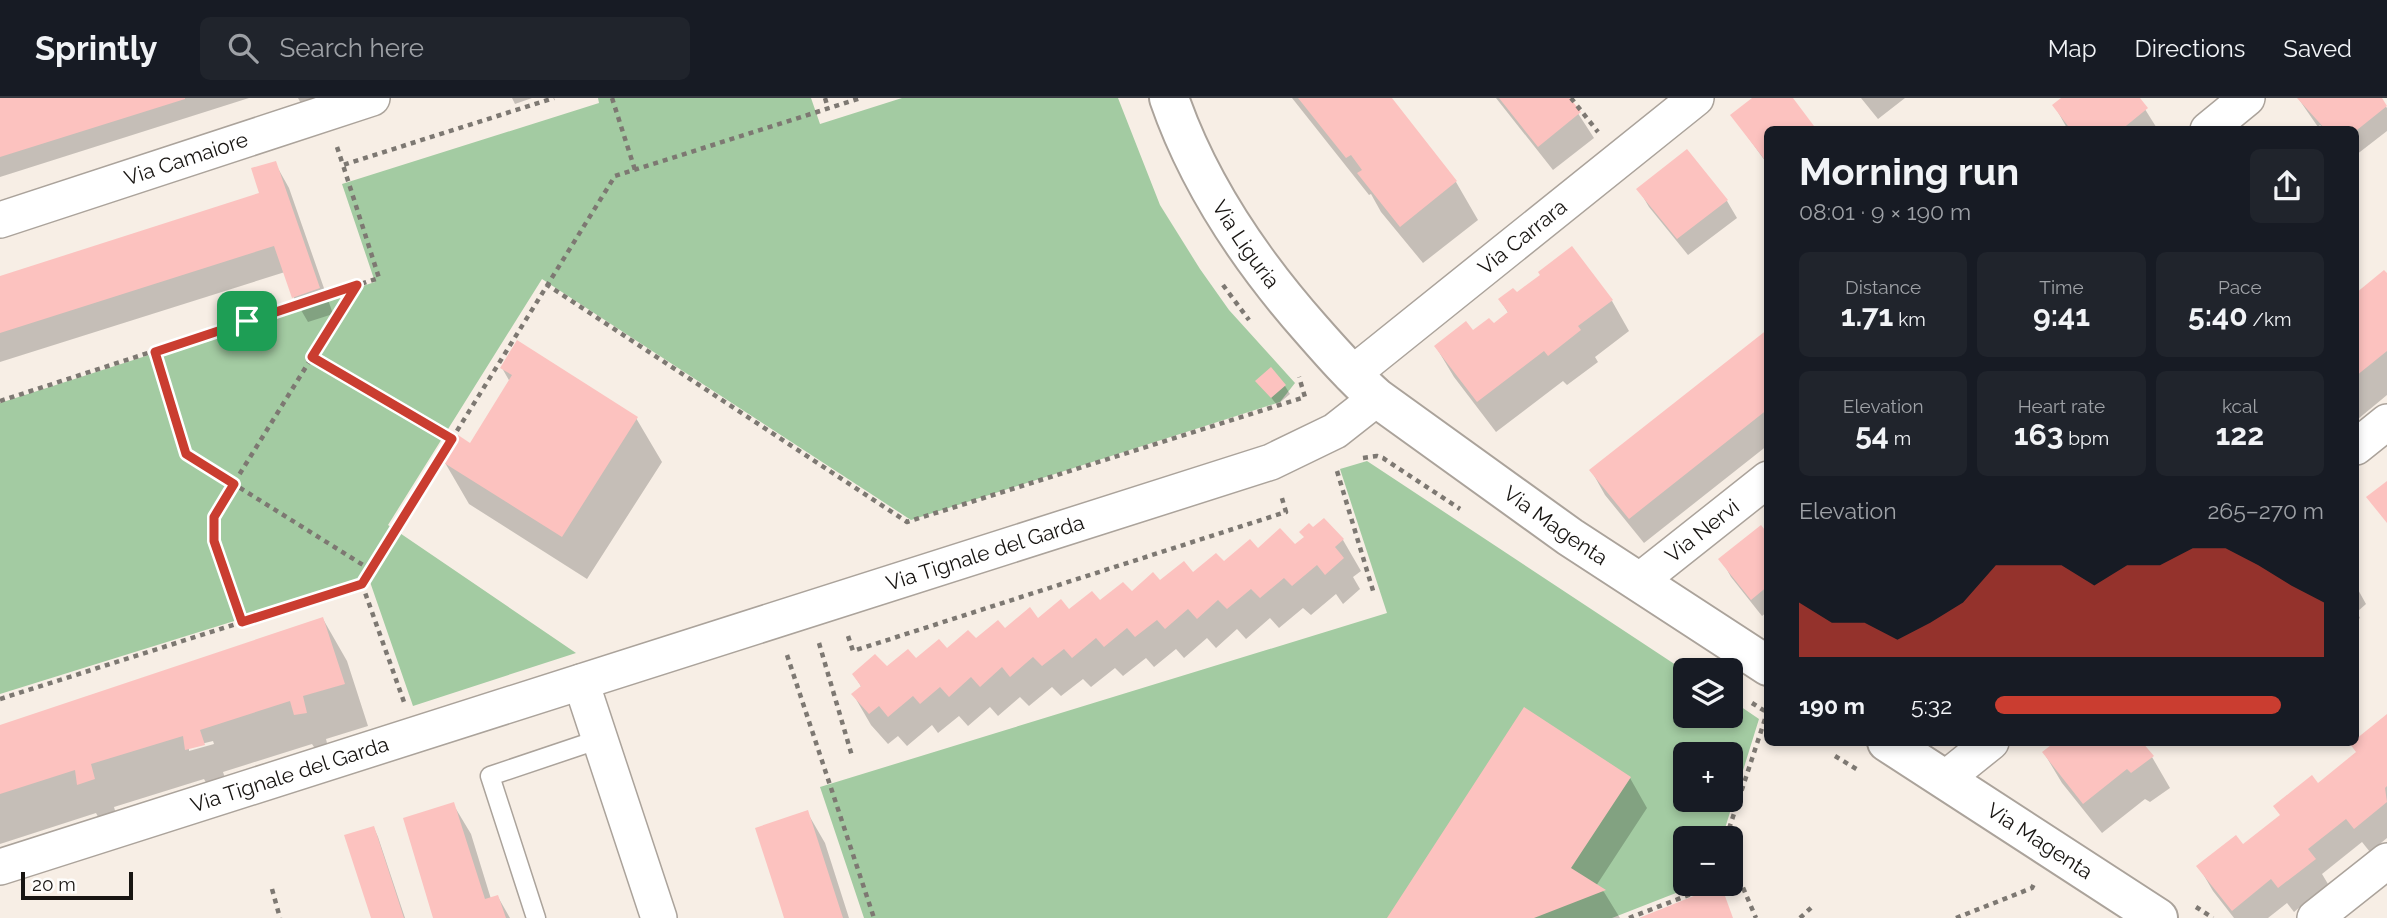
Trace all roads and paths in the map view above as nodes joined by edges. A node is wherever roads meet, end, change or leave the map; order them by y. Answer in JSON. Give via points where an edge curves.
{"nodes":[{"id":1,"x":372,"y":98,"type":"edge"},
{"id":2,"x":612,"y":98,"type":"edge"},
{"id":3,"x":825,"y":98,"type":"edge"},
{"id":4,"x":861,"y":98,"type":"edge"},
{"id":5,"x":1169,"y":98,"type":"edge"},
{"id":6,"x":1571,"y":98,"type":"edge"},
{"id":7,"x":1696,"y":98,"type":"edge"},
{"id":8,"x":2247,"y":98,"type":"edge"},
{"id":9,"x":828,"y":108,"type":"junction"},
{"id":10,"x":2213,"y":126,"type":"edge"},
{"id":11,"x":1601,"y":135,"type":"dead end"},
{"id":12,"x":343,"y":165,"type":"dead end"},
{"id":13,"x":635,"y":170,"type":"junction"},
{"id":14,"x":0,"y":220,"type":"edge"},
{"id":15,"x":546,"y":284,"type":"junction"},
{"id":16,"x":1221,"y":284,"type":"dead end"},
{"id":17,"x":357,"y":285,"type":"junction"},
{"id":18,"x":1254,"y":326,"type":"dead end"},
{"id":19,"x":155,"y":352,"type":"junction"},
{"id":20,"x":312,"y":357,"type":"junction"},
{"id":21,"x":1290,"y":367,"type":"dead end"},
{"id":22,"x":1364,"y":386,"type":"junction"},
{"id":23,"x":0,"y":401,"type":"edge"},
{"id":24,"x":2387,"y":422,"type":"edge"},
{"id":25,"x":452,"y":439,"type":"junction"},
{"id":26,"x":2359,"y":445,"type":"edge"},
{"id":27,"x":1335,"y":465,"type":"dead end"},
{"id":28,"x":1764,"y":482,"type":"edge"},
{"id":29,"x":234,"y":484,"type":"junction"},
{"id":30,"x":1280,"y":493,"type":"dead end"},
{"id":31,"x":371,"y":570,"type":"junction"},
{"id":32,"x":1638,"y":582,"type":"junction"},
{"id":33,"x":362,"y":584,"type":"junction"},
{"id":34,"x":1374,"y":594,"type":"dead end"},
{"id":35,"x":242,"y":622,"type":"junction"},
{"id":36,"x":816,"y":631,"type":"dead end"},
{"id":37,"x":847,"y":631,"type":"dead end"},
{"id":38,"x":787,"y":655,"type":"dead end"},
{"id":39,"x":1764,"y":663,"type":"edge"},
{"id":40,"x":581,"y":682,"type":"junction"},
{"id":41,"x":0,"y":699,"type":"edge"},
{"id":42,"x":1764,"y":722,"type":"edge"},
{"id":43,"x":416,"y":735,"type":"junction"},
{"id":44,"x":600,"y":739,"type":"junction"},
{"id":45,"x":1893,"y":746,"type":"edge"},
{"id":46,"x":1986,"y":746,"type":"edge"},
{"id":47,"x":852,"y":756,"type":"dead end"},
{"id":48,"x":1945,"y":779,"type":"junction"},
{"id":49,"x":1730,"y":826,"type":"edge"},
{"id":50,"x":2387,"y":861,"type":"edge"},
{"id":51,"x":0,"y":867,"type":"edge"},
{"id":52,"x":2036,"y":881,"type":"dead end"},
{"id":53,"x":1743,"y":888,"type":"edge"},
{"id":54,"x":272,"y":889,"type":"dead end"},
{"id":55,"x":1684,"y":896,"type":"edge"},
{"id":56,"x":1814,"y":905,"type":"dead end"},
{"id":57,"x":280,"y":918,"type":"edge"},
{"id":58,"x":536,"y":918,"type":"edge"},
{"id":59,"x":659,"y":918,"type":"edge"},
{"id":60,"x":874,"y":918,"type":"edge"},
{"id":61,"x":1629,"y":918,"type":"edge"},
{"id":62,"x":1756,"y":918,"type":"edge"},
{"id":63,"x":1800,"y":918,"type":"edge"},
{"id":64,"x":1956,"y":918,"type":"edge"},
{"id":65,"x":2158,"y":918,"type":"edge"},
{"id":66,"x":2315,"y":918,"type":"edge"}],
"edges":[{"from":1,"to":14,"type":"street","name":"Via Camaiore"},
{"from":2,"to":13,"type":"path"},
{"from":3,"to":9,"type":"path"},
{"from":4,"to":9,"type":"path"},
{"from":5,"to":22,"type":"street","name":"Via Liguria","via":[[1203,180],[1239,239],[1276,290]]},
{"from":6,"to":11,"type":"path"},
{"from":7,"to":22,"type":"street","name":"Via Carrara"},
{"from":8,"to":10,"type":"street"},
{"from":9,"to":13,"type":"path"},
{"from":12,"to":17,"type":"path","via":[[379,278]]},
{"from":13,"to":15,"type":"path","via":[[615,176]]},
{"from":15,"to":21,"type":"path","via":[[907,522],[1305,397],[1299,377]]},
{"from":15,"to":25,"type":"path"},
{"from":16,"to":18,"type":"path"},
{"from":17,"to":19,"type":"path"},
{"from":17,"to":20,"type":"path"},
{"from":19,"to":23,"type":"path"},
{"from":19,"to":29,"type":"path","via":[[186,454]]},
{"from":20,"to":25,"type":"path"},
{"from":20,"to":29,"type":"path"},
{"from":22,"to":32,"type":"street","name":"Via Magenta"},
{"from":22,"to":40,"type":"street","name":"Via Tignale del Garda","via":[[1335,431],[1271,462]]},
{"from":24,"to":26,"type":"street"},
{"from":25,"to":31,"type":"path"},
{"from":27,"to":34,"type":"path"},
{"from":28,"to":32,"type":"street","name":"Via Nervi"},
{"from":29,"to":31,"type":"path"},
{"from":29,"to":35,"type":"path","via":[[214,517],[214,541]]},
{"from":30,"to":37,"type":"path","via":[[1286,512],[919,630],[853,651]]},
{"from":31,"to":33,"type":"path"},
{"from":32,"to":39,"type":"street","name":"Via Magenta"},
{"from":33,"to":35,"type":"path"},
{"from":33,"to":43,"type":"path"},
{"from":35,"to":41,"type":"path"},
{"from":36,"to":47,"type":"path"},
{"from":38,"to":60,"type":"path"},
{"from":40,"to":43,"type":"street","name":"Via Tignale del Garda"},
{"from":40,"to":44,"type":"street"},
{"from":42,"to":49,"type":"path"},
{"from":43,"to":51,"type":"street","name":"Via Tignale del Garda"},
{"from":44,"to":58,"type":"lane","via":[[490,776]]},
{"from":44,"to":59,"type":"street"},
{"from":45,"to":48,"type":"street","name":"Via Magenta"},
{"from":46,"to":48,"type":"street"},
{"from":48,"to":65,"type":"street","name":"Via Magenta"},
{"from":50,"to":66,"type":"street"},
{"from":52,"to":64,"type":"path","via":[[2032,888]]},
{"from":53,"to":62,"type":"path"},
{"from":54,"to":57,"type":"path"},
{"from":55,"to":61,"type":"path"},
{"from":56,"to":63,"type":"path"}]}
